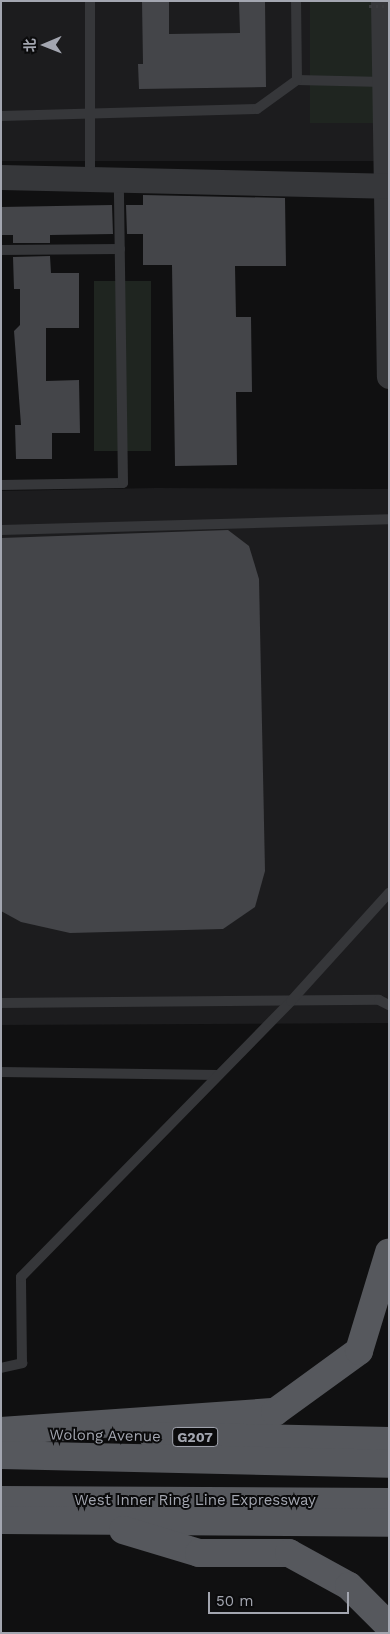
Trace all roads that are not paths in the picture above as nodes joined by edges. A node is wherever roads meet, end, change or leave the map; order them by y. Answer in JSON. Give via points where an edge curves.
{"nodes":[{"id":1,"x":90,"y":1,"type":"edge"},
{"id":2,"x":296,"y":1,"type":"edge"},
{"id":3,"x":376,"y":4,"type":"edge"},
{"id":4,"x":297,"y":80,"type":"junction"},
{"id":5,"x":385,"y":82,"type":"junction"},
{"id":6,"x":90,"y":113,"type":"junction"},
{"id":7,"x":1,"y":116,"type":"edge"},
{"id":8,"x":1,"y":177,"type":"edge"},
{"id":9,"x":90,"y":179,"type":"junction"},
{"id":10,"x":119,"y":180,"type":"junction"},
{"id":11,"x":386,"y":186,"type":"junction"},
{"id":12,"x":120,"y":249,"type":"junction"},
{"id":13,"x":1,"y":250,"type":"edge"},
{"id":14,"x":389,"y":376,"type":"edge"},
{"id":15,"x":1,"y":484,"type":"edge"},
{"id":16,"x":389,"y":519,"type":"edge"},
{"id":17,"x":1,"y":530,"type":"edge"},
{"id":18,"x":389,"y":893,"type":"edge"},
{"id":19,"x":291,"y":1001,"type":"junction"},
{"id":20,"x":1,"y":1003,"type":"edge"},
{"id":21,"x":389,"y":1005,"type":"edge"},
{"id":22,"x":1,"y":1072,"type":"edge"},
{"id":23,"x":218,"y":1075,"type":"junction"},
{"id":24,"x":389,"y":1252,"type":"edge"},
{"id":25,"x":1,"y":1368,"type":"edge"},
{"id":26,"x":1,"y":1432,"type":"edge"},
{"id":27,"x":389,"y":1441,"type":"edge"},
{"id":28,"x":1,"y":1455,"type":"edge"},
{"id":29,"x":389,"y":1464,"type":"edge"},
{"id":30,"x":1,"y":1500,"type":"edge"},
{"id":31,"x":389,"y":1502,"type":"edge"},
{"id":32,"x":1,"y":1520,"type":"edge"},
{"id":33,"x":93,"y":1521,"type":"junction"},
{"id":34,"x":389,"y":1523,"type":"edge"},
{"id":35,"x":389,"y":1626,"type":"edge"}],
"edges":[{"from":1,"to":6,"type":"lane"},
{"from":2,"to":4,"type":"lane"},
{"from":3,"to":5,"type":"street"},
{"from":4,"to":5,"type":"lane"},
{"from":4,"to":6,"type":"lane","via":[[257,109]]},
{"from":5,"to":11,"type":"street"},
{"from":6,"to":7,"type":"lane"},
{"from":6,"to":9,"type":"lane"},
{"from":8,"to":9,"type":"street"},
{"from":9,"to":10,"type":"street"},
{"from":10,"to":11,"type":"street"},
{"from":10,"to":12,"type":"lane"},
{"from":11,"to":14,"type":"street"},
{"from":12,"to":13,"type":"lane"},
{"from":12,"to":15,"type":"lane","via":[[123,483]]},
{"from":16,"to":17,"type":"lane"},
{"from":18,"to":19,"type":"lane"},
{"from":19,"to":20,"type":"lane"},
{"from":19,"to":21,"type":"lane","via":[[379,1000]]},
{"from":19,"to":23,"type":"lane"},
{"from":22,"to":23,"type":"lane"},
{"from":23,"to":25,"type":"lane","via":[[21,1277],[22,1363]]},
{"from":24,"to":26,"type":"highway","via":[[359,1352],[275,1412]]},
{"from":26,"to":27,"type":"highway","name":"Wolong Avenue","number":"G207"},
{"from":28,"to":29,"type":"highway"},
{"from":30,"to":31,"type":"highway","name":"West Inner Ring Line Expressway"},
{"from":32,"to":33,"type":"highway"},
{"from":33,"to":34,"type":"highway"},
{"from":33,"to":35,"type":"highway","via":[[199,1553],[290,1553],[349,1586]]}]}
